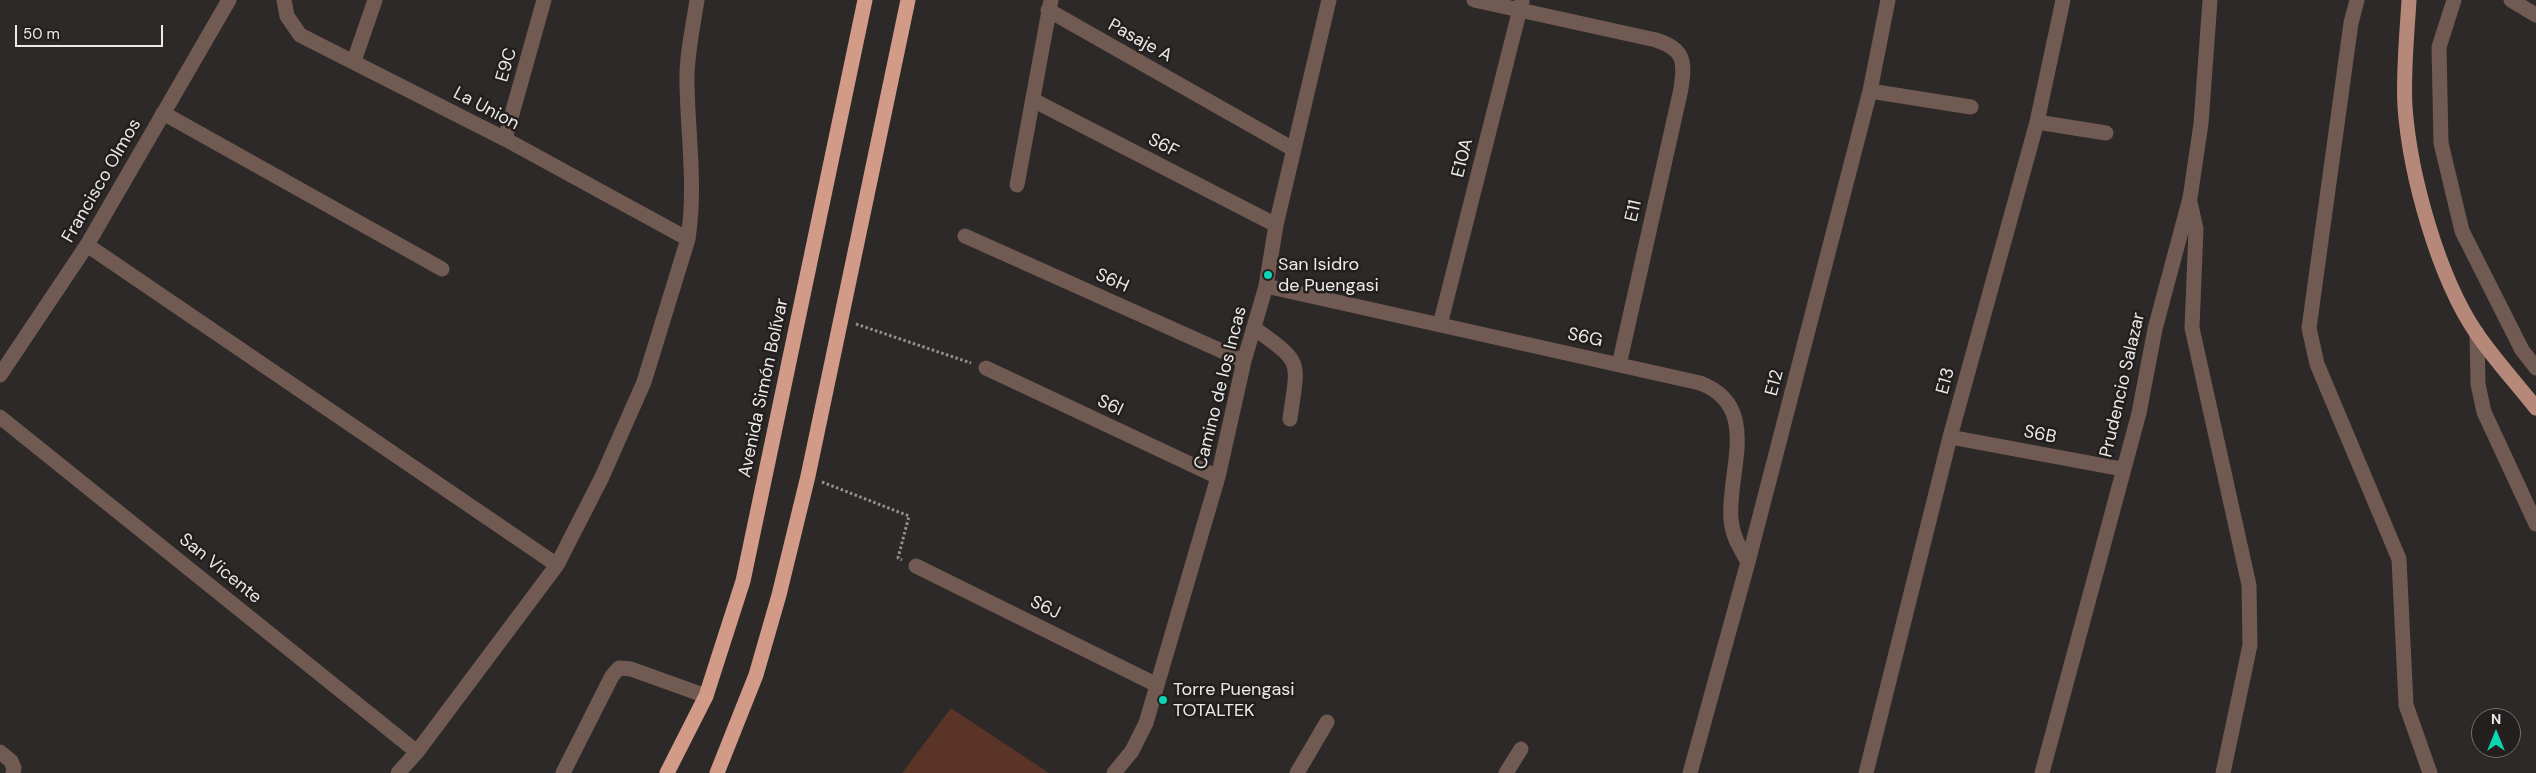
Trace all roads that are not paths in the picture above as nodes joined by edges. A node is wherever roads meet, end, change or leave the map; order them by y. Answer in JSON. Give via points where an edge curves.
{"nodes":[{"id":1,"x":229,"y":0,"type":"edge"},
{"id":2,"x":284,"y":0,"type":"edge"},
{"id":3,"x":375,"y":0,"type":"edge"},
{"id":4,"x":544,"y":0,"type":"edge"},
{"id":5,"x":697,"y":0,"type":"edge"},
{"id":6,"x":865,"y":0,"type":"edge"},
{"id":7,"x":908,"y":0,"type":"edge"},
{"id":8,"x":1329,"y":0,"type":"edge"},
{"id":9,"x":1474,"y":0,"type":"edge"},
{"id":10,"x":1888,"y":0,"type":"edge"},
{"id":11,"x":2063,"y":0,"type":"edge"},
{"id":12,"x":2210,"y":0,"type":"edge"},
{"id":13,"x":2357,"y":0,"type":"edge"},
{"id":14,"x":2409,"y":0,"type":"edge"},
{"id":15,"x":2454,"y":0,"type":"edge"},
{"id":16,"x":2511,"y":0,"type":"edge"},
{"id":17,"x":1050,"y":5,"type":"edge"},
{"id":18,"x":1521,"y":5,"type":"edge"},
{"id":19,"x":2536,"y":15,"type":"edge"},
{"id":20,"x":354,"y":61,"type":"junction"},
{"id":21,"x":1870,"y":91,"type":"junction"},
{"id":22,"x":1032,"y":100,"type":"junction"},
{"id":23,"x":1971,"y":107,"type":"dead end"},
{"id":24,"x":163,"y":113,"type":"junction"},
{"id":25,"x":2037,"y":122,"type":"junction"},
{"id":26,"x":2106,"y":133,"type":"dead end"},
{"id":27,"x":504,"y":140,"type":"junction"},
{"id":28,"x":1293,"y":149,"type":"junction"},
{"id":29,"x":1017,"y":186,"type":"dead end"},
{"id":30,"x":2190,"y":198,"type":"junction"},
{"id":31,"x":1276,"y":225,"type":"junction"},
{"id":32,"x":965,"y":236,"type":"dead end"},
{"id":33,"x":688,"y":239,"type":"junction"},
{"id":34,"x":87,"y":245,"type":"junction"},
{"id":35,"x":442,"y":269,"type":"dead end"},
{"id":36,"x":1266,"y":286,"type":"junction"},
{"id":37,"x":1440,"y":325,"type":"junction"},
{"id":38,"x":1254,"y":328,"type":"junction"},
{"id":39,"x":2477,"y":333,"type":"junction"},
{"id":40,"x":1244,"y":362,"type":"junction"},
{"id":41,"x":1619,"y":365,"type":"junction"},
{"id":42,"x":986,"y":368,"type":"road end"},
{"id":43,"x":2536,"y":368,"type":"edge"},
{"id":44,"x":0,"y":375,"type":"edge"},
{"id":45,"x":2536,"y":408,"type":"edge"},
{"id":46,"x":0,"y":417,"type":"edge"},
{"id":47,"x":1290,"y":419,"type":"dead end"},
{"id":48,"x":1950,"y":437,"type":"junction"},
{"id":49,"x":2122,"y":469,"type":"junction"},
{"id":50,"x":1218,"y":477,"type":"junction"},
{"id":51,"x":2536,"y":524,"type":"edge"},
{"id":52,"x":1748,"y":562,"type":"junction"},
{"id":53,"x":557,"y":565,"type":"junction"},
{"id":54,"x":916,"y":566,"type":"road end"},
{"id":55,"x":1157,"y":685,"type":"junction"},
{"id":56,"x":706,"y":696,"type":"junction"},
{"id":57,"x":1326,"y":722,"type":"dead end"},
{"id":58,"x":1521,"y":749,"type":"dead end"},
{"id":59,"x":0,"y":752,"type":"edge"},
{"id":60,"x":417,"y":752,"type":"junction"},
{"id":61,"x":12,"y":773,"type":"edge"},
{"id":62,"x":398,"y":773,"type":"edge"},
{"id":63,"x":563,"y":773,"type":"edge"},
{"id":64,"x":667,"y":773,"type":"edge"},
{"id":65,"x":717,"y":773,"type":"edge"},
{"id":66,"x":1114,"y":773,"type":"edge"},
{"id":67,"x":1296,"y":773,"type":"edge"},
{"id":68,"x":1506,"y":773,"type":"edge"},
{"id":69,"x":1690,"y":773,"type":"edge"},
{"id":70,"x":1866,"y":773,"type":"edge"},
{"id":71,"x":2042,"y":773,"type":"edge"},
{"id":72,"x":2223,"y":773,"type":"edge"},
{"id":73,"x":2430,"y":773,"type":"edge"}],
"edges":[{"from":1,"to":24,"type":"street","name":"Francisco Olmos"},
{"from":2,"to":20,"type":"street","name":"La Union","via":[[287,16],[300,35]]},
{"from":3,"to":20,"type":"street"},
{"from":4,"to":27,"type":"street","name":"E9C"},
{"from":5,"to":33,"type":"street","via":[[687,82],[692,198]]},
{"from":6,"to":56,"type":"highway","name":"Avenida Simón Bolívar","via":[[743,580]]},
{"from":7,"to":65,"type":"highway","via":[[808,476],[756,675]]},
{"from":8,"to":28,"type":"street","name":"Camino de los Incas"},
{"from":9,"to":18,"type":"street"},
{"from":10,"to":21,"type":"street","name":"E12"},
{"from":11,"to":25,"type":"street","name":"E13"},
{"from":12,"to":30,"type":"street","name":"Prudencio Salazar","via":[[2201,124]]},
{"from":13,"to":73,"type":"street","via":[[2351,23],[2309,328],[2317,364],[2399,559],[2406,705]]},
{"from":14,"to":39,"type":"main road","via":[[2405,106],[2412,154],[2430,230],[2443,268]]},
{"from":15,"to":43,"type":"street","via":[[2439,47],[2441,143],[2462,231],[2522,350]]},
{"from":16,"to":19,"type":"street"},
{"from":17,"to":22,"type":"street","name":"Pasaje A"},
{"from":17,"to":28,"type":"street","name":"Pasaje A"},
{"from":18,"to":37,"type":"street","name":"E10A"},
{"from":18,"to":41,"type":"street","name":"E11","via":[[1668,44],[1681,56],[1681,89]]},
{"from":20,"to":27,"type":"street","name":"La Union"},
{"from":21,"to":23,"type":"street"},
{"from":21,"to":52,"type":"street","name":"E12"},
{"from":22,"to":29,"type":"street","name":"Pasaje A"},
{"from":22,"to":31,"type":"street","name":"S6F"},
{"from":24,"to":34,"type":"street","name":"Francisco Olmos"},
{"from":24,"to":35,"type":"street"},
{"from":25,"to":26,"type":"street"},
{"from":25,"to":48,"type":"street","name":"E13"},
{"from":27,"to":33,"type":"street","name":"La Union"},
{"from":28,"to":31,"type":"street","name":"Camino de los Incas"},
{"from":30,"to":49,"type":"street","name":"Prudencio Salazar","via":[[2155,328],[2139,413]]},
{"from":30,"to":72,"type":"street","via":[[2196,229],[2192,328],[2249,585],[2250,645]]},
{"from":31,"to":36,"type":"street","name":"Camino de los Incas"},
{"from":32,"to":40,"type":"street","name":"S6H"},
{"from":33,"to":53,"type":"street","via":[[644,382],[602,477]]},
{"from":34,"to":44,"type":"street","name":"Francisco Olmos"},
{"from":34,"to":53,"type":"street"},
{"from":36,"to":37,"type":"street","name":"S6G"},
{"from":36,"to":38,"type":"street","name":"Camino de los Incas"},
{"from":37,"to":41,"type":"street","name":"S6G"},
{"from":38,"to":40,"type":"street","name":"Camino de los Incas"},
{"from":38,"to":47,"type":"street","via":[[1288,353],[1297,369]]},
{"from":39,"to":45,"type":"main road"},
{"from":39,"to":51,"type":"street","via":[[2478,384],[2484,412]]},
{"from":40,"to":50,"type":"street","name":"Camino de los Incas"},
{"from":41,"to":52,"type":"street","name":"S6G","via":[[1700,383],[1714,388],[1728,402],[1738,430],[1730,517],[1736,541]]},
{"from":42,"to":50,"type":"street","name":"S6I"},
{"from":46,"to":60,"type":"street","name":"San Vicente"},
{"from":48,"to":49,"type":"street","name":"S6B"},
{"from":48,"to":70,"type":"street","name":"E13"},
{"from":49,"to":71,"type":"street","name":"Prudencio Salazar"},
{"from":50,"to":55,"type":"street","name":"Camino de los Incas"},
{"from":52,"to":69,"type":"street","name":"E12"},
{"from":53,"to":60,"type":"street"},
{"from":54,"to":55,"type":"street","name":"S6J"},
{"from":55,"to":66,"type":"street","name":"Camino de los Incas","via":[[1146,723],[1132,751]]},
{"from":56,"to":63,"type":"street","via":[[631,668],[619,668]]},
{"from":56,"to":64,"type":"highway","name":"Avenida Simón Bolívar"},
{"from":57,"to":67,"type":"street"},
{"from":58,"to":68,"type":"street"},
{"from":59,"to":61,"type":"street","via":[[11,761]]},
{"from":60,"to":62,"type":"street"}]}
